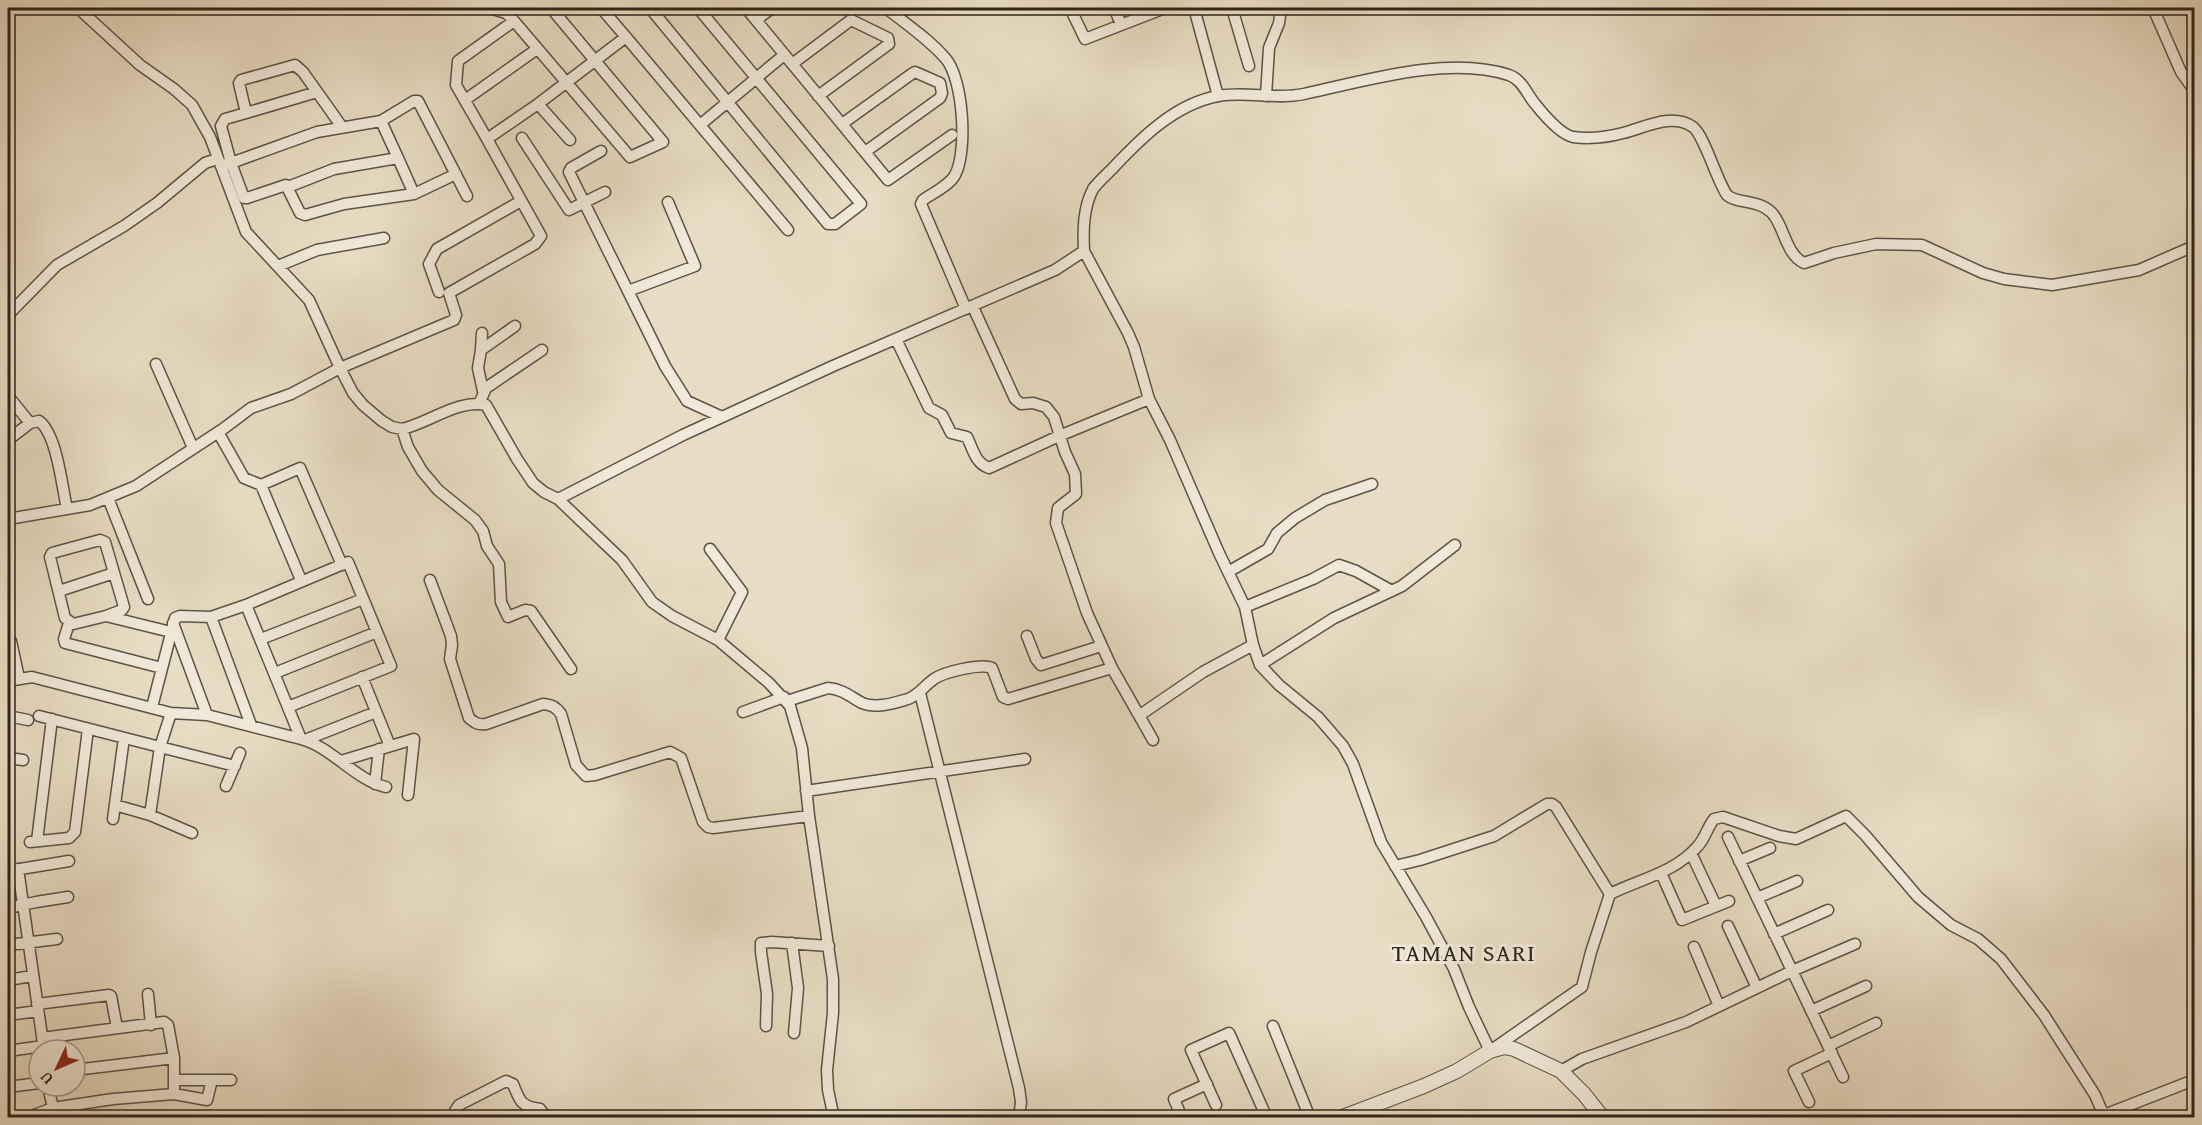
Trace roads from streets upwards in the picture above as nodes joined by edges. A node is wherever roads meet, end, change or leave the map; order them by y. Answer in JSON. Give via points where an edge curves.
{"nodes":[{"id":1,"x":78,"y":8,"type":"edge"},
{"id":2,"x":489,"y":8,"type":"edge"},
{"id":3,"x":551,"y":8,"type":"edge"},
{"id":4,"x":601,"y":8,"type":"edge"},
{"id":5,"x":650,"y":8,"type":"edge"},
{"id":6,"x":698,"y":8,"type":"edge"},
{"id":7,"x":746,"y":8,"type":"edge"},
{"id":8,"x":772,"y":8,"type":"edge"},
{"id":9,"x":886,"y":8,"type":"edge"},
{"id":10,"x":1070,"y":8,"type":"edge"},
{"id":11,"x":1114,"y":8,"type":"edge"},
{"id":12,"x":1160,"y":8,"type":"edge"},
{"id":13,"x":1194,"y":8,"type":"edge"},
{"id":14,"x":1232,"y":8,"type":"edge"},
{"id":15,"x":1281,"y":8,"type":"edge"},
{"id":16,"x":2152,"y":8,"type":"edge"},
{"id":17,"x":756,"y":20,"type":"junction"},
{"id":18,"x":514,"y":21,"type":"junction"},
{"id":19,"x":1121,"y":24,"type":"junction"},
{"id":20,"x":626,"y":37,"type":"junction"},
{"id":21,"x":537,"y":49,"type":"junction"},
{"id":22,"x":784,"y":55,"type":"junction"},
{"id":23,"x":595,"y":61,"type":"junction"},
{"id":24,"x":792,"y":64,"type":"junction"},
{"id":25,"x":1249,"y":66,"type":"dead end"},
{"id":26,"x":757,"y":78,"type":"junction"},
{"id":27,"x":565,"y":82,"type":"junction"},
{"id":28,"x":2194,"y":90,"type":"edge"},
{"id":29,"x":317,"y":92,"type":"junction"},
{"id":30,"x":818,"y":96,"type":"junction"},
{"id":31,"x":1218,"y":96,"type":"junction"},
{"id":32,"x":1266,"y":96,"type":"junction"},
{"id":33,"x":465,"y":100,"type":"junction"},
{"id":34,"x":728,"y":101,"type":"junction"},
{"id":35,"x":538,"y":104,"type":"junction"},
{"id":36,"x":246,"y":113,"type":"junction"},
{"id":37,"x":381,"y":121,"type":"junction"},
{"id":38,"x":842,"y":124,"type":"junction"},
{"id":39,"x":700,"y":125,"type":"junction"},
{"id":40,"x":342,"y":127,"type":"junction"},
{"id":41,"x":952,"y":135,"type":"dead end"},
{"id":42,"x":522,"y":138,"type":"dead end"},
{"id":43,"x":487,"y":139,"type":"junction"},
{"id":44,"x":570,"y":140,"type":"dead end"},
{"id":45,"x":601,"y":152,"type":"dead end"},
{"id":46,"x":865,"y":152,"type":"junction"},
{"id":47,"x":398,"y":158,"type":"junction"},
{"id":48,"x":223,"y":163,"type":"junction"},
{"id":49,"x":456,"y":174,"type":"junction"},
{"id":50,"x":288,"y":186,"type":"junction"},
{"id":51,"x":605,"y":192,"type":"dead end"},
{"id":52,"x":414,"y":194,"type":"junction"},
{"id":53,"x":466,"y":196,"type":"dead end"},
{"id":54,"x":521,"y":201,"type":"junction"},
{"id":55,"x":585,"y":202,"type":"junction"},
{"id":56,"x":668,"y":202,"type":"dead end"},
{"id":57,"x":788,"y":230,"type":"dead end"},
{"id":58,"x":384,"y":238,"type":"dead end"},
{"id":59,"x":2194,"y":246,"type":"edge"},
{"id":60,"x":1084,"y":251,"type":"junction"},
{"id":61,"x":278,"y":266,"type":"junction"},
{"id":62,"x":628,"y":291,"type":"junction"},
{"id":63,"x":439,"y":292,"type":"dead end"},
{"id":64,"x":970,"y":308,"type":"junction"},
{"id":65,"x":8,"y":315,"type":"edge"},
{"id":66,"x":515,"y":326,"type":"dead end"},
{"id":67,"x":482,"y":333,"type":"dead end"},
{"id":68,"x":896,"y":339,"type":"junction"},
{"id":69,"x":481,"y":350,"type":"junction"},
{"id":70,"x":542,"y":350,"type":"dead end"},
{"id":71,"x":156,"y":364,"type":"dead end"},
{"id":72,"x":340,"y":368,"type":"junction"},
{"id":73,"x":483,"y":391,"type":"junction"},
{"id":74,"x":8,"y":396,"type":"edge"},
{"id":75,"x":1149,"y":399,"type":"junction"},
{"id":76,"x":479,"y":404,"type":"junction"},
{"id":77,"x":722,"y":417,"type":"junction"},
{"id":78,"x":30,"y":423,"type":"junction"},
{"id":79,"x":402,"y":429,"type":"junction"},
{"id":80,"x":218,"y":432,"type":"junction"},
{"id":81,"x":1059,"y":436,"type":"junction"},
{"id":82,"x":8,"y":440,"type":"edge"},
{"id":83,"x":193,"y":448,"type":"junction"},
{"id":84,"x":1372,"y":484,"type":"dead end"},
{"id":85,"x":261,"y":485,"type":"junction"},
{"id":86,"x":108,"y":498,"type":"junction"},
{"id":87,"x":558,"y":499,"type":"junction"},
{"id":88,"x":67,"y":509,"type":"junction"},
{"id":89,"x":8,"y":519,"type":"edge"},
{"id":90,"x":1455,"y":545,"type":"dead end"},
{"id":91,"x":710,"y":549,"type":"dead end"},
{"id":92,"x":342,"y":564,"type":"junction"},
{"id":93,"x":1228,"y":572,"type":"junction"},
{"id":94,"x":114,"y":573,"type":"junction"},
{"id":95,"x":302,"y":580,"type":"junction"},
{"id":96,"x":430,"y":580,"type":"dead end"},
{"id":97,"x":59,"y":591,"type":"junction"},
{"id":98,"x":1392,"y":591,"type":"junction"},
{"id":99,"x":148,"y":600,"type":"dead end"},
{"id":100,"x":363,"y":600,"type":"junction"},
{"id":101,"x":246,"y":605,"type":"junction"},
{"id":102,"x":1245,"y":607,"type":"junction"},
{"id":103,"x":106,"y":616,"type":"junction"},
{"id":104,"x":211,"y":617,"type":"junction"},
{"id":105,"x":69,"y":623,"type":"junction"},
{"id":106,"x":172,"y":627,"type":"junction"},
{"id":107,"x":377,"y":632,"type":"junction"},
{"id":108,"x":1027,"y":636,"type":"dead end"},
{"id":109,"x":8,"y":638,"type":"edge"},
{"id":110,"x":261,"y":639,"type":"junction"},
{"id":111,"x":718,"y":640,"type":"junction"},
{"id":112,"x":1253,"y":645,"type":"junction"},
{"id":113,"x":1101,"y":646,"type":"junction"},
{"id":114,"x":1260,"y":665,"type":"junction"},
{"id":115,"x":162,"y":668,"type":"junction"},
{"id":116,"x":571,"y":669,"type":"dead end"},
{"id":117,"x":1112,"y":669,"type":"junction"},
{"id":118,"x":274,"y":673,"type":"junction"},
{"id":119,"x":362,"y":677,"type":"junction"},
{"id":120,"x":13,"y":679,"type":"edge"},
{"id":121,"x":920,"y":693,"type":"junction"},
{"id":122,"x":786,"y":699,"type":"junction"},
{"id":123,"x":152,"y":707,"type":"junction"},
{"id":124,"x":288,"y":707,"type":"junction"},
{"id":125,"x":376,"y":712,"type":"junction"},
{"id":126,"x":744,"y":712,"type":"dead end"},
{"id":127,"x":171,"y":713,"type":"junction"},
{"id":128,"x":207,"y":715,"type":"junction"},
{"id":129,"x":1140,"y":715,"type":"junction"},
{"id":130,"x":8,"y":716,"type":"edge"},
{"id":131,"x":52,"y":719,"type":"junction"},
{"id":132,"x":251,"y":725,"type":"junction"},
{"id":133,"x":88,"y":729,"type":"junction"},
{"id":134,"x":124,"y":738,"type":"junction"},
{"id":135,"x":303,"y":740,"type":"junction"},
{"id":136,"x":1153,"y":740,"type":"dead end"},
{"id":137,"x":160,"y":747,"type":"junction"},
{"id":138,"x":385,"y":748,"type":"junction"},
{"id":139,"x":240,"y":753,"type":"dead end"},
{"id":140,"x":8,"y":758,"type":"edge"},
{"id":141,"x":1025,"y":759,"type":"dead end"},
{"id":142,"x":23,"y":760,"type":"dead end"},
{"id":143,"x":341,"y":761,"type":"junction"},
{"id":144,"x":235,"y":766,"type":"junction"},
{"id":145,"x":940,"y":773,"type":"junction"},
{"id":146,"x":226,"y":786,"type":"dead end"},
{"id":147,"x":806,"y":791,"type":"junction"},
{"id":148,"x":408,"y":795,"type":"dead end"},
{"id":149,"x":115,"y":805,"type":"junction"},
{"id":150,"x":150,"y":815,"type":"junction"},
{"id":151,"x":809,"y":816,"type":"junction"},
{"id":152,"x":113,"y":819,"type":"dead end"},
{"id":153,"x":192,"y":833,"type":"dead end"},
{"id":154,"x":1728,"y":837,"type":"dead end"},
{"id":155,"x":1770,"y":848,"type":"dead end"},
{"id":156,"x":1691,"y":853,"type":"junction"},
{"id":157,"x":69,"y":861,"type":"dead end"},
{"id":158,"x":1739,"y":861,"type":"junction"},
{"id":159,"x":1395,"y":866,"type":"junction"},
{"id":160,"x":13,"y":870,"type":"edge"},
{"id":161,"x":1661,"y":873,"type":"junction"},
{"id":162,"x":1797,"y":881,"type":"dead end"},
{"id":163,"x":1610,"y":894,"type":"junction"},
{"id":164,"x":68,"y":897,"type":"dead end"},
{"id":165,"x":1757,"y":898,"type":"junction"},
{"id":166,"x":1729,"y":901,"type":"dead end"},
{"id":167,"x":22,"y":906,"type":"junction"},
{"id":168,"x":1716,"y":906,"type":"junction"},
{"id":169,"x":8,"y":908,"type":"edge"},
{"id":170,"x":1827,"y":910,"type":"dead end"},
{"id":171,"x":1728,"y":926,"type":"dead end"},
{"id":172,"x":1774,"y":934,"type":"junction"},
{"id":173,"x":57,"y":939,"type":"dead end"},
{"id":174,"x":28,"y":943,"type":"junction"},
{"id":175,"x":792,"y":944,"type":"junction"},
{"id":176,"x":8,"y":945,"type":"edge"},
{"id":177,"x":1855,"y":945,"type":"dead end"},
{"id":178,"x":826,"y":946,"type":"junction"},
{"id":179,"x":1694,"y":947,"type":"dead end"},
{"id":180,"x":1792,"y":971,"type":"junction"},
{"id":181,"x":32,"y":976,"type":"junction"},
{"id":182,"x":8,"y":980,"type":"edge"},
{"id":183,"x":1866,"y":986,"type":"dead end"},
{"id":184,"x":1756,"y":988,"type":"junction"},
{"id":185,"x":148,"y":994,"type":"dead end"},
{"id":186,"x":1719,"y":1006,"type":"junction"},
{"id":187,"x":37,"y":1008,"type":"junction"},
{"id":188,"x":1811,"y":1011,"type":"junction"},
{"id":189,"x":8,"y":1015,"type":"edge"},
{"id":190,"x":826,"y":1021,"type":"dead end"},
{"id":191,"x":1876,"y":1023,"type":"dead end"},
{"id":192,"x":151,"y":1024,"type":"junction"},
{"id":193,"x":766,"y":1026,"type":"dead end"},
{"id":194,"x":1273,"y":1026,"type":"dead end"},
{"id":195,"x":117,"y":1028,"type":"junction"},
{"id":196,"x":794,"y":1033,"type":"dead end"},
{"id":197,"x":42,"y":1038,"type":"edge"},
{"id":198,"x":73,"y":1038,"type":"edge"},
{"id":199,"x":27,"y":1048,"type":"edge"},
{"id":200,"x":1830,"y":1049,"type":"junction"},
{"id":201,"x":8,"y":1051,"type":"edge"},
{"id":202,"x":1490,"y":1051,"type":"junction"},
{"id":203,"x":174,"y":1058,"type":"junction"},
{"id":204,"x":87,"y":1069,"type":"edge"},
{"id":205,"x":1561,"y":1071,"type":"junction"},
{"id":206,"x":1843,"y":1077,"type":"dead end"},
{"id":207,"x":175,"y":1080,"type":"junction"},
{"id":208,"x":212,"y":1080,"type":"junction"},
{"id":209,"x":231,"y":1080,"type":"dead end"},
{"id":210,"x":2194,"y":1080,"type":"edge"},
{"id":211,"x":1207,"y":1084,"type":"junction"},
{"id":212,"x":27,"y":1085,"type":"edge"},
{"id":213,"x":8,"y":1087,"type":"edge"},
{"id":214,"x":174,"y":1094,"type":"junction"},
{"id":215,"x":49,"y":1098,"type":"edge"},
{"id":216,"x":1809,"y":1102,"type":"dead end"},
{"id":217,"x":1216,"y":1105,"type":"dead end"},
{"id":218,"x":50,"y":1113,"type":"edge"},
{"id":219,"x":2105,"y":1116,"type":"edge"},
{"id":220,"x":26,"y":1118,"type":"edge"},
{"id":221,"x":458,"y":1118,"type":"edge"},
{"id":222,"x":547,"y":1118,"type":"edge"},
{"id":223,"x":834,"y":1118,"type":"edge"},
{"id":224,"x":1018,"y":1118,"type":"edge"},
{"id":225,"x":1182,"y":1118,"type":"edge"},
{"id":226,"x":1268,"y":1118,"type":"edge"},
{"id":227,"x":1310,"y":1118,"type":"edge"},
{"id":228,"x":1340,"y":1118,"type":"edge"},
{"id":229,"x":1603,"y":1118,"type":"edge"}],
"edges":[{"from":1,"to":48,"type":"street","via":[[140,65],[192,105]]},
{"from":2,"to":18,"type":"street","via":[[506,13]]},
{"from":3,"to":23,"type":"street"},
{"from":4,"to":20,"type":"street"},
{"from":5,"to":34,"type":"street"},
{"from":6,"to":26,"type":"street"},
{"from":7,"to":17,"type":"street"},
{"from":8,"to":17,"type":"street"},
{"from":9,"to":64,"type":"street","via":[[940,53],[954,75],[962,125],[959,166],[952,180],[921,204]]},
{"from":10,"to":19,"type":"street","via":[[1085,39]]},
{"from":11,"to":19,"type":"street"},
{"from":12,"to":19,"type":"street"},
{"from":13,"to":31,"type":"street"},
{"from":14,"to":25,"type":"street"},
{"from":15,"to":32,"type":"street","via":[[1280,23],[1269,48]]},
{"from":16,"to":28,"type":"street","via":[[2181,72]]},
{"from":17,"to":22,"type":"street"},
{"from":18,"to":21,"type":"street"},
{"from":18,"to":33,"type":"street","via":[[458,61],[456,85]]},
{"from":20,"to":23,"type":"street"},
{"from":20,"to":39,"type":"street"},
{"from":21,"to":27,"type":"street"},
{"from":21,"to":33,"type":"street"},
{"from":22,"to":24,"type":"street"},
{"from":22,"to":26,"type":"street"},
{"from":23,"to":27,"type":"street"},
{"from":23,"to":27,"type":"street","via":[[663,142],[630,157]]},
{"from":24,"to":30,"type":"street"},
{"from":24,"to":30,"type":"street","via":[[851,20],[888,38],[890,44]]},
{"from":26,"to":34,"type":"street"},
{"from":26,"to":34,"type":"street","via":[[861,204],[835,224],[828,224]]},
{"from":27,"to":35,"type":"street"},
{"from":29,"to":36,"type":"street"},
{"from":29,"to":36,"type":"street","via":[[295,65],[243,78],[239,83]]},
{"from":29,"to":40,"type":"street"},
{"from":30,"to":38,"type":"street"},
{"from":31,"to":32,"type":"street"},
{"from":31,"to":60,"type":"street","via":[[1175,112],[1127,153],[1094,189],[1083,222]]},
{"from":32,"to":59,"type":"street","via":[[1292,97],[1438,67],[1514,77],[1535,104],[1570,136],[1623,133],[1652,123],[1679,121],[1695,129],[1727,195],[1772,213],[1795,258],[1804,263],[1876,244],[1922,245],[1983,273],[2052,285],[2139,270]]},
{"from":33,"to":43,"type":"street"},
{"from":34,"to":39,"type":"street"},
{"from":35,"to":43,"type":"street"},
{"from":35,"to":44,"type":"street"},
{"from":36,"to":48,"type":"street","via":[[222,122]]},
{"from":37,"to":40,"type":"street"},
{"from":37,"to":47,"type":"street"},
{"from":37,"to":49,"type":"street","via":[[418,101]]},
{"from":38,"to":46,"type":"street"},
{"from":38,"to":46,"type":"street","via":[[915,72],[940,83],[940,98]]},
{"from":39,"to":57,"type":"street"},
{"from":40,"to":48,"type":"street"},
{"from":41,"to":46,"type":"street","via":[[888,180]]},
{"from":42,"to":55,"type":"street","via":[[567,208],[571,210]]},
{"from":43,"to":54,"type":"street"},
{"from":45,"to":55,"type":"street","via":[[569,170]]},
{"from":47,"to":50,"type":"street","via":[[334,169]]},
{"from":47,"to":52,"type":"street"},
{"from":48,"to":50,"type":"street","via":[[245,198]]},
{"from":48,"to":61,"type":"street","via":[[246,232]]},
{"from":48,"to":65,"type":"street","via":[[206,163],[133,220],[57,265]]},
{"from":49,"to":52,"type":"street"},
{"from":49,"to":53,"type":"street"},
{"from":50,"to":52,"type":"street","via":[[300,213],[305,215],[344,204]]},
{"from":51,"to":55,"type":"street"},
{"from":54,"to":63,"type":"street","via":[[437,249],[429,264]]},
{"from":54,"to":72,"type":"street","via":[[541,236],[535,244],[449,293],[454,320]]},
{"from":55,"to":62,"type":"street"},
{"from":56,"to":62,"type":"street","via":[[695,266]]},
{"from":58,"to":61,"type":"street","via":[[317,250]]},
{"from":60,"to":64,"type":"street","via":[[1055,270]]},
{"from":60,"to":75,"type":"street","via":[[1131,340]]},
{"from":61,"to":72,"type":"street","via":[[309,300]]},
{"from":62,"to":77,"type":"street","via":[[687,401]]},
{"from":64,"to":68,"type":"street"},
{"from":64,"to":81,"type":"street","via":[[1015,399],[1021,404],[1046,407],[1054,417]]},
{"from":66,"to":69,"type":"street"},
{"from":67,"to":69,"type":"street"},
{"from":68,"to":77,"type":"street"},
{"from":68,"to":81,"type":"street","via":[[929,408],[942,415],[951,433],[967,437],[976,459],[984,467]]},
{"from":69,"to":73,"type":"street","via":[[478,368]]},
{"from":70,"to":73,"type":"street"},
{"from":71,"to":83,"type":"street"},
{"from":72,"to":79,"type":"street","via":[[353,393],[373,415]]},
{"from":72,"to":80,"type":"street","via":[[291,394],[251,408]]},
{"from":73,"to":76,"type":"street"},
{"from":74,"to":78,"type":"street"},
{"from":75,"to":81,"type":"street"},
{"from":75,"to":93,"type":"street"},
{"from":76,"to":79,"type":"street"},
{"from":76,"to":87,"type":"street","via":[[491,411],[533,483]]},
{"from":77,"to":87,"type":"street"},
{"from":78,"to":82,"type":"street"},
{"from":78,"to":88,"type":"street","via":[[39,421],[50,435]]},
{"from":79,"to":116,"type":"street","via":[[422,471],[483,531],[499,564],[501,602],[508,617],[531,611]]},
{"from":80,"to":83,"type":"street"},
{"from":80,"to":85,"type":"street","via":[[244,478]]},
{"from":81,"to":113,"type":"street","via":[[1075,474],[1076,494],[1058,508],[1056,523]]},
{"from":83,"to":86,"type":"street","via":[[136,486]]},
{"from":84,"to":93,"type":"street","via":[[1325,500],[1295,518],[1277,533],[1268,549]]},
{"from":85,"to":92,"type":"street","via":[[300,468]]},
{"from":85,"to":95,"type":"street"},
{"from":86,"to":88,"type":"street"},
{"from":86,"to":99,"type":"street"},
{"from":87,"to":111,"type":"street","via":[[622,560],[652,602]]},
{"from":88,"to":89,"type":"street"},
{"from":90,"to":98,"type":"street"},
{"from":91,"to":111,"type":"street","via":[[742,592]]},
{"from":92,"to":95,"type":"street"},
{"from":92,"to":100,"type":"street","via":[[348,562]]},
{"from":93,"to":102,"type":"street"},
{"from":94,"to":97,"type":"street"},
{"from":94,"to":97,"type":"street","via":[[102,541],[52,553]]},
{"from":94,"to":103,"type":"street","via":[[124,607]]},
{"from":95,"to":101,"type":"street"},
{"from":96,"to":151,"type":"street","via":[[451,636],[450,659],[474,723],[486,724],[543,704],[551,705],[561,714],[576,765],[586,776],[670,752],[681,758],[708,827]]},
{"from":97,"to":105,"type":"street"},
{"from":98,"to":102,"type":"street","via":[[1339,565]]},
{"from":98,"to":114,"type":"street","via":[[1334,618]]},
{"from":100,"to":107,"type":"street"},
{"from":100,"to":110,"type":"street"},
{"from":101,"to":104,"type":"street"},
{"from":101,"to":110,"type":"street"},
{"from":102,"to":112,"type":"street"},
{"from":103,"to":105,"type":"street"},
{"from":103,"to":106,"type":"street"},
{"from":104,"to":106,"type":"street","via":[[180,616]]},
{"from":104,"to":132,"type":"street"},
{"from":105,"to":115,"type":"street","via":[[65,643]]},
{"from":106,"to":115,"type":"street"},
{"from":106,"to":128,"type":"street"},
{"from":107,"to":118,"type":"street"},
{"from":107,"to":119,"type":"street","via":[[391,666]]},
{"from":108,"to":113,"type":"street","via":[[1041,665]]},
{"from":109,"to":120,"type":"street"},
{"from":110,"to":118,"type":"street"},
{"from":111,"to":122,"type":"street"},
{"from":112,"to":114,"type":"street"},
{"from":112,"to":129,"type":"street","via":[[1203,672]]},
{"from":113,"to":117,"type":"street"},
{"from":114,"to":159,"type":"street","via":[[1318,717],[1343,746],[1381,842]]},
{"from":115,"to":123,"type":"street"},
{"from":117,"to":121,"type":"street","via":[[1008,699],[1003,697],[991,667],[978,667],[937,677]]},
{"from":117,"to":129,"type":"street"},
{"from":118,"to":124,"type":"street"},
{"from":119,"to":124,"type":"street"},
{"from":119,"to":125,"type":"street"},
{"from":120,"to":123,"type":"street","via":[[32,676]]},
{"from":121,"to":122,"type":"street","via":[[875,706],[835,688]]},
{"from":121,"to":145,"type":"street"},
{"from":122,"to":126,"type":"street"},
{"from":122,"to":147,"type":"street","via":[[802,748]]},
{"from":123,"to":127,"type":"street"},
{"from":124,"to":135,"type":"street"},
{"from":125,"to":135,"type":"street"},
{"from":125,"to":138,"type":"street"},
{"from":127,"to":128,"type":"street"},
{"from":127,"to":137,"type":"street"},
{"from":128,"to":132,"type":"street"},
{"from":129,"to":136,"type":"street"},
{"from":130,"to":131,"type":"street"},
{"from":131,"to":133,"type":"street"},
{"from":131,"to":133,"type":"street","via":[[34,842],[69,838],[75,832]]},
{"from":132,"to":135,"type":"street"},
{"from":133,"to":134,"type":"street"},
{"from":134,"to":137,"type":"street"},
{"from":134,"to":149,"type":"street"},
{"from":135,"to":143,"type":"street"},
{"from":137,"to":144,"type":"street"},
{"from":137,"to":150,"type":"street"},
{"from":138,"to":143,"type":"street"},
{"from":138,"to":143,"type":"street","via":[[380,786]]},
{"from":138,"to":148,"type":"street","via":[[414,739]]},
{"from":139,"to":144,"type":"street"},
{"from":140,"to":142,"type":"street"},
{"from":141,"to":145,"type":"street"},
{"from":144,"to":146,"type":"street"},
{"from":145,"to":147,"type":"street"},
{"from":145,"to":224,"type":"street","via":[[1019,1088],[1022,1102]]},
{"from":147,"to":151,"type":"street"},
{"from":149,"to":150,"type":"street"},
{"from":149,"to":152,"type":"street"},
{"from":150,"to":153,"type":"street"},
{"from":151,"to":178,"type":"street"},
{"from":154,"to":158,"type":"street"},
{"from":155,"to":158,"type":"street"},
{"from":156,"to":161,"type":"street"},
{"from":156,"to":168,"type":"street"},
{"from":156,"to":219,"type":"street","via":[[1712,821],[1719,817],[1796,838],[1843,816],[1849,817],[1918,897],[2001,959],[2044,1015]]},
{"from":157,"to":160,"type":"street"},
{"from":158,"to":165,"type":"street"},
{"from":159,"to":163,"type":"street","via":[[1494,836],[1552,804]]},
{"from":159,"to":202,"type":"street","via":[[1454,969]]},
{"from":160,"to":167,"type":"street"},
{"from":161,"to":163,"type":"street"},
{"from":161,"to":168,"type":"street","via":[[1682,920]]},
{"from":162,"to":165,"type":"street"},
{"from":163,"to":202,"type":"street","via":[[1582,987]]},
{"from":164,"to":167,"type":"street"},
{"from":165,"to":172,"type":"street"},
{"from":166,"to":168,"type":"street"},
{"from":167,"to":169,"type":"street"},
{"from":167,"to":174,"type":"street"},
{"from":170,"to":172,"type":"street"},
{"from":171,"to":184,"type":"street"},
{"from":172,"to":180,"type":"street"},
{"from":173,"to":174,"type":"street"},
{"from":174,"to":176,"type":"street"},
{"from":174,"to":181,"type":"street"},
{"from":175,"to":178,"type":"street"},
{"from":175,"to":193,"type":"street","via":[[761,945]]},
{"from":175,"to":196,"type":"street","via":[[798,988]]},
{"from":177,"to":180,"type":"street"},
{"from":178,"to":190,"type":"street"},
{"from":178,"to":223,"type":"street","via":[[834,997],[827,1070]]},
{"from":179,"to":186,"type":"street"},
{"from":180,"to":184,"type":"street"},
{"from":180,"to":188,"type":"street"},
{"from":181,"to":182,"type":"street"},
{"from":181,"to":187,"type":"street"},
{"from":183,"to":188,"type":"street"},
{"from":184,"to":186,"type":"street"},
{"from":185,"to":192,"type":"street"},
{"from":186,"to":205,"type":"street","via":[[1686,1022],[1582,1059]]},
{"from":187,"to":189,"type":"street"},
{"from":187,"to":195,"type":"street","via":[[110,995]]},
{"from":187,"to":197,"type":"street"},
{"from":188,"to":200,"type":"street"},
{"from":191,"to":200,"type":"street"},
{"from":192,"to":195,"type":"street"},
{"from":192,"to":203,"type":"street","via":[[168,1025]]},
{"from":194,"to":227,"type":"street"},
{"from":195,"to":198,"type":"street"},
{"from":199,"to":201,"type":"street"},
{"from":200,"to":206,"type":"street"},
{"from":200,"to":216,"type":"street","via":[[1794,1071]]},
{"from":202,"to":205,"type":"street","via":[[1508,1047]]},
{"from":202,"to":228,"type":"street","via":[[1424,1086]]},
{"from":203,"to":204,"type":"street"},
{"from":203,"to":207,"type":"street"},
{"from":205,"to":229,"type":"street"},
{"from":207,"to":208,"type":"street"},
{"from":207,"to":214,"type":"street"},
{"from":208,"to":209,"type":"street"},
{"from":208,"to":214,"type":"street","via":[[207,1100]]},
{"from":210,"to":219,"type":"street"},
{"from":211,"to":217,"type":"street"},
{"from":211,"to":225,"type":"street","via":[[1174,1099]]},
{"from":211,"to":226,"type":"street","via":[[1191,1050],[1228,1033]]},
{"from":212,"to":213,"type":"street"},
{"from":214,"to":218,"type":"street","via":[[113,1099]]},
{"from":215,"to":218,"type":"street"},
{"from":218,"to":220,"type":"street"},
{"from":221,"to":222,"type":"street","via":[[455,1110],[459,1105],[506,1081],[513,1084],[525,1106],[540,1109]]}]}
